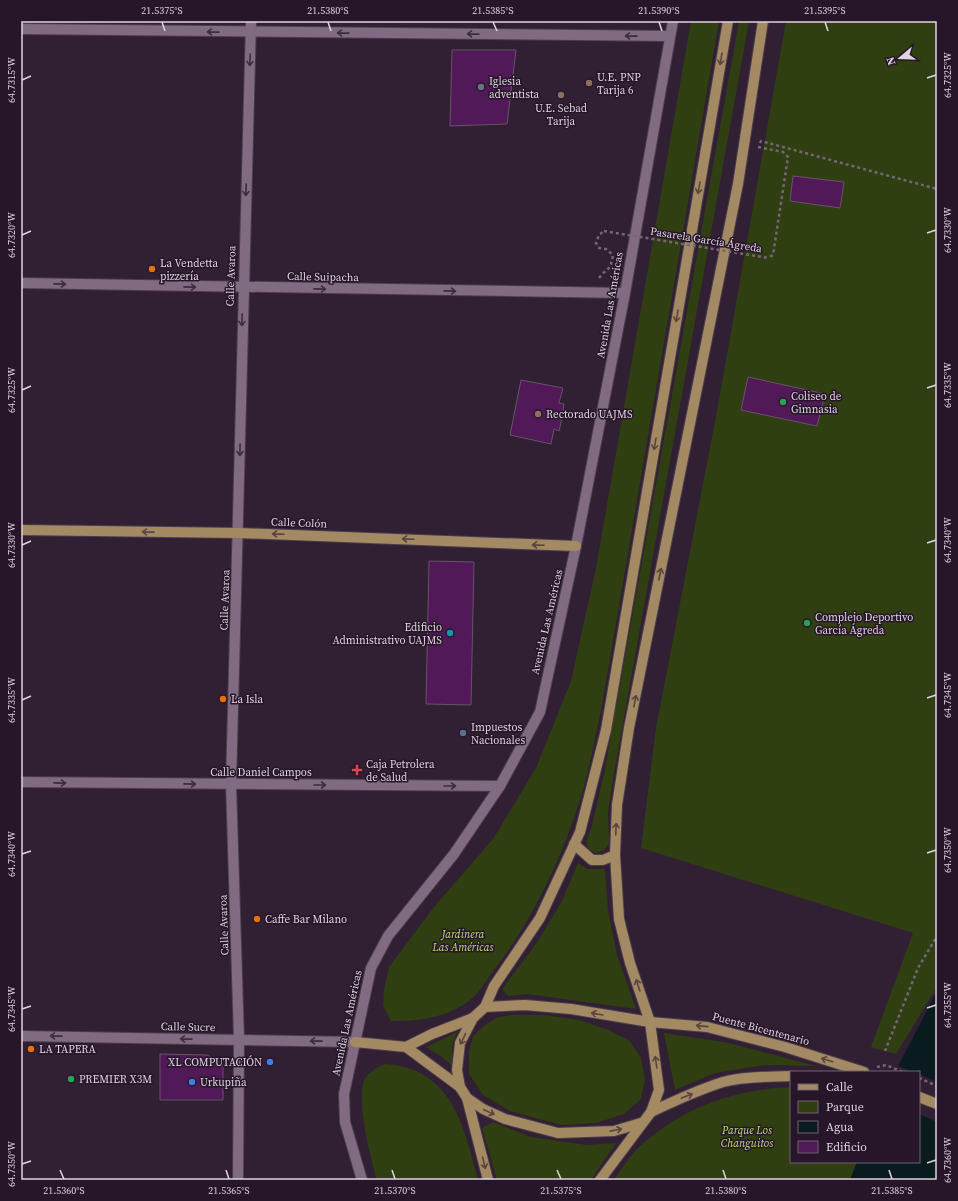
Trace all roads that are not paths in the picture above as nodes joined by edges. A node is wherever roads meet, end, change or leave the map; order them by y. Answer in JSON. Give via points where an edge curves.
{"nodes":[{"id":1,"x":251,"y":21,"type":"edge"},
{"id":2,"x":673,"y":21,"type":"edge"},
{"id":3,"x":728,"y":21,"type":"edge"},
{"id":4,"x":763,"y":21,"type":"edge"},
{"id":5,"x":21,"y":29,"type":"edge"},
{"id":6,"x":251,"y":32,"type":"junction"},
{"id":7,"x":670,"y":36,"type":"junction"},
{"id":8,"x":21,"y":283,"type":"edge"},
{"id":9,"x":243,"y":288,"type":"junction"},
{"id":10,"x":625,"y":293,"type":"junction"},
{"id":11,"x":21,"y":530,"type":"edge"},
{"id":12,"x":238,"y":533,"type":"junction"},
{"id":13,"x":576,"y":546,"type":"junction"},
{"id":14,"x":21,"y":782,"type":"edge"},
{"id":15,"x":231,"y":784,"type":"junction"},
{"id":16,"x":500,"y":786,"type":"junction"},
{"id":17,"x":574,"y":844,"type":"junction"},
{"id":18,"x":615,"y":855,"type":"junction"},
{"id":19,"x":484,"y":1007,"type":"junction"},
{"id":20,"x":473,"y":1018,"type":"junction"},
{"id":21,"x":650,"y":1022,"type":"junction"},
{"id":22,"x":21,"y":1036,"type":"edge"},
{"id":23,"x":239,"y":1040,"type":"junction"},
{"id":24,"x":355,"y":1042,"type":"junction"},
{"id":25,"x":406,"y":1047,"type":"junction"},
{"id":26,"x":861,"y":1071,"type":"edge"},
{"id":27,"x":790,"y":1076,"type":"edge"},
{"id":28,"x":460,"y":1087,"type":"junction"},
{"id":29,"x":920,"y":1097,"type":"edge"},
{"id":30,"x":467,"y":1098,"type":"junction"},
{"id":31,"x":937,"y":1104,"type":"edge"},
{"id":32,"x":651,"y":1112,"type":"junction"},
{"id":33,"x":641,"y":1123,"type":"junction"},
{"id":34,"x":238,"y":1180,"type":"edge"},
{"id":35,"x":362,"y":1180,"type":"edge"},
{"id":36,"x":488,"y":1180,"type":"edge"},
{"id":37,"x":600,"y":1180,"type":"edge"}],
"edges":[{"from":1,"to":6,"type":"street","name":"Calle Avaroa"},
{"from":2,"to":7,"type":"street","name":"Avenida Las Américas"},
{"from":3,"to":17,"type":"main road","one_way":true,"via":[[606,730],[580,832]]},
{"from":18,"to":4,"type":"main road","one_way":true,"via":[[617,805],[629,728],[738,184]]},
{"from":6,"to":5,"type":"street","one_way":true},
{"from":7,"to":6,"type":"street","one_way":true},
{"from":6,"to":9,"type":"street","name":"Calle Avaroa","one_way":true},
{"from":7,"to":10,"type":"street","name":"Avenida Las Américas"},
{"from":8,"to":9,"type":"street","name":"Calle Suipacha","one_way":true},
{"from":9,"to":10,"type":"street","name":"Calle Suipacha","one_way":true},
{"from":9,"to":12,"type":"street","name":"Calle Avaroa","one_way":true},
{"from":10,"to":13,"type":"street","name":"Avenida Las Américas"},
{"from":12,"to":11,"type":"main road","name":"Calle Colón","one_way":true},
{"from":13,"to":12,"type":"main road","name":"Calle Colón","one_way":true},
{"from":12,"to":15,"type":"street","name":"Calle Avaroa"},
{"from":13,"to":16,"type":"street","name":"Avenida Las Américas","via":[[540,712]]},
{"from":14,"to":15,"type":"street","name":"Calle Daniel Campos","one_way":true},
{"from":15,"to":16,"type":"street","name":"Calle Daniel Campos","one_way":true},
{"from":15,"to":23,"type":"street","name":"Calle Avaroa"},
{"from":16,"to":24,"type":"street","name":"Avenida Las Américas","via":[[454,854],[388,936],[371,968]]},
{"from":17,"to":18,"type":"main road","via":[[592,860],[603,860]]},
{"from":17,"to":19,"type":"main road","via":[[540,918],[494,986]]},
{"from":21,"to":18,"type":"main road","one_way":true,"via":[[630,963],[619,918]]},
{"from":19,"to":20,"type":"main road"},
{"from":21,"to":19,"type":"main road","name":"Puente Bicentenario","one_way":true,"via":[[571,1009],[525,1005]]},
{"from":20,"to":25,"type":"main road"},
{"from":20,"to":28,"type":"main road","one_way":true,"via":[[460,1044],[457,1070]]},
{"from":26,"to":21,"type":"main road","name":"Puente Bicentenario","one_way":true,"via":[[785,1047],[707,1027]]},
{"from":32,"to":21,"type":"main road","one_way":true,"via":[[659,1090]]},
{"from":23,"to":22,"type":"street","name":"Calle Sucre","one_way":true},
{"from":24,"to":23,"type":"street","name":"Calle Sucre","one_way":true},
{"from":23,"to":34,"type":"street","name":"Calle Avaroa"},
{"from":24,"to":25,"type":"main road"},
{"from":24,"to":35,"type":"street","name":"Avenida Las Américas","via":[[344,1094],[345,1122]]},
{"from":25,"to":28,"type":"main road"},
{"from":32,"to":27,"type":"main road","one_way":true,"via":[[724,1082]]},
{"from":28,"to":30,"type":"main road"},
{"from":29,"to":31,"type":"main road"},
{"from":30,"to":33,"type":"main road","one_way":true,"via":[[505,1119],[558,1132],[614,1131]]},
{"from":30,"to":36,"type":"main road","one_way":true},
{"from":32,"to":33,"type":"main road"},
{"from":33,"to":37,"type":"main road"}]}
